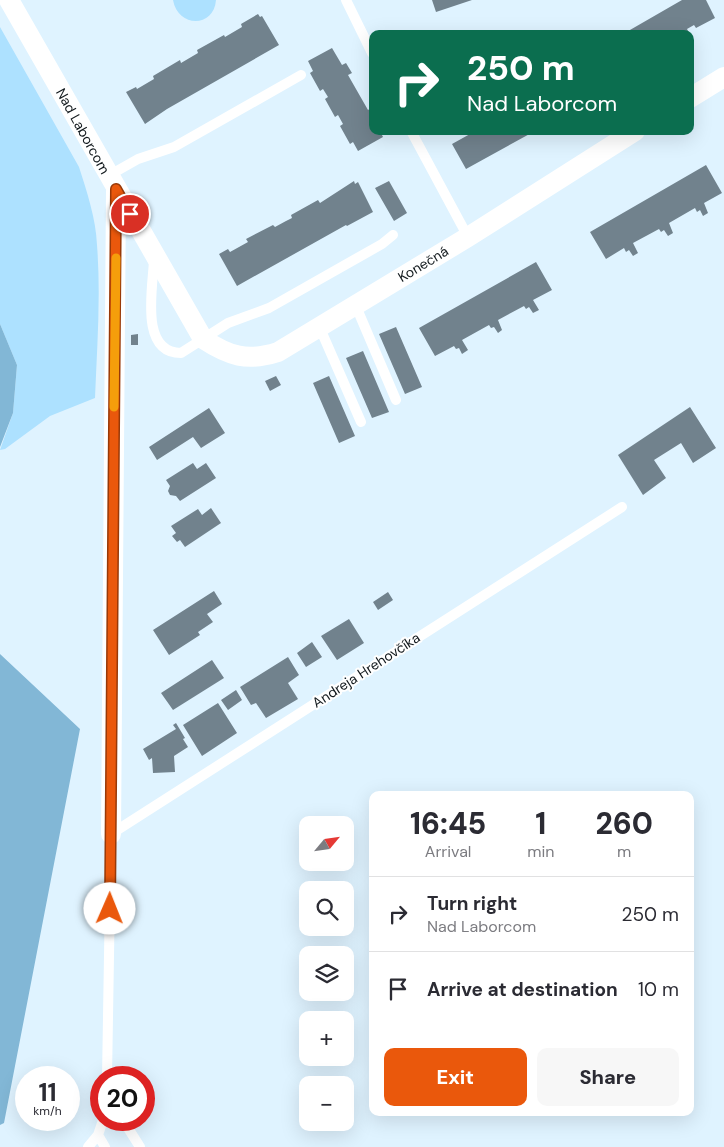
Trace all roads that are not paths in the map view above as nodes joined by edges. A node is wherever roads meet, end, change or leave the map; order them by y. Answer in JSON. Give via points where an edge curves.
{"nodes":[{"id":1,"x":346,"y":0,"type":"edge"},
{"id":2,"x":16,"y":3,"type":"edge"},
{"id":3,"x":369,"y":47,"type":"edge"},
{"id":4,"x":301,"y":74,"type":"dead end"},
{"id":5,"x":724,"y":77,"type":"edge"},
{"id":6,"x":694,"y":96,"type":"edge"},
{"id":7,"x":413,"y":135,"type":"edge"},
{"id":8,"x":629,"y":135,"type":"edge"},
{"id":9,"x":112,"y":182,"type":"junction"},
{"id":10,"x":393,"y":235,"type":"dead end"},
{"id":11,"x":468,"y":237,"type":"junction"},
{"id":12,"x":155,"y":256,"type":"junction"},
{"id":13,"x":355,"y":304,"type":"junction"},
{"id":14,"x":319,"y":326,"type":"junction"},
{"id":15,"x":203,"y":339,"type":"junction"},
{"id":16,"x":396,"y":400,"type":"dead end"},
{"id":17,"x":361,"y":422,"type":"dead end"},
{"id":18,"x":622,"y":507,"type":"dead end"},
{"id":19,"x":111,"y":834,"type":"junction"},
{"id":20,"x":107,"y":1066,"type":"edge"},
{"id":21,"x":100,"y":1131,"type":"edge"},
{"id":22,"x":130,"y":1131,"type":"edge"},
{"id":23,"x":98,"y":1135,"type":"junction"},
{"id":24,"x":88,"y":1147,"type":"edge"},
{"id":25,"x":106,"y":1147,"type":"edge"},
{"id":26,"x":140,"y":1147,"type":"edge"}],
"edges":[{"from":1,"to":3,"type":"lane"},
{"from":2,"to":9,"type":"street","name":"Nad Laborcom"},
{"from":4,"to":9,"type":"lane","via":[[174,147],[138,159]]},
{"from":5,"to":6,"type":"street"},
{"from":7,"to":11,"type":"lane"},
{"from":8,"to":11,"type":"street","name":"Konečná"},
{"from":9,"to":12,"type":"street","name":"Nad Laborcom"},
{"from":9,"to":19,"type":"street"},
{"from":10,"to":15,"type":"lane","via":[[270,308],[228,323]]},
{"from":11,"to":13,"type":"street","name":"Konečná"},
{"from":12,"to":15,"type":"street","name":"Nad Laborcom"},
{"from":12,"to":15,"type":"lane","via":[[152,328],[156,339],[173,353],[188,350]]},
{"from":13,"to":14,"type":"street","name":"Konečná"},
{"from":13,"to":16,"type":"lane"},
{"from":14,"to":15,"type":"street","name":"Konečná","via":[[278,352],[259,358],[225,353]]},
{"from":14,"to":17,"type":"lane"},
{"from":18,"to":19,"type":"lane","name":"Andreja Hrehovčíka"},
{"from":19,"to":20,"type":"lane"},
{"from":21,"to":23,"type":"lane"},
{"from":22,"to":26,"type":"lane"},
{"from":23,"to":24,"type":"lane"},
{"from":23,"to":25,"type":"lane"}]}
